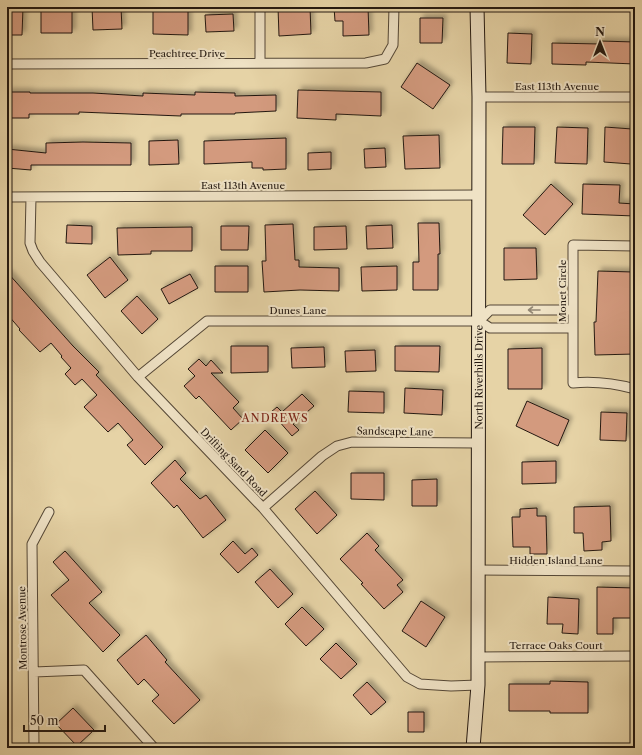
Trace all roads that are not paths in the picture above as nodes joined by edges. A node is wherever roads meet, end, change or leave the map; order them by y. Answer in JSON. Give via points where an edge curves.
{"nodes":[{"id":1,"x":260,"y":7,"type":"edge"},
{"id":2,"x":394,"y":7,"type":"edge"},
{"id":3,"x":477,"y":7,"type":"edge"},
{"id":4,"x":260,"y":63,"type":"junction"},
{"id":5,"x":7,"y":64,"type":"edge"},
{"id":6,"x":479,"y":97,"type":"junction"},
{"id":7,"x":635,"y":97,"type":"edge"},
{"id":8,"x":478,"y":195,"type":"junction"},
{"id":9,"x":7,"y":197,"type":"edge"},
{"id":10,"x":31,"y":197,"type":"junction"},
{"id":11,"x":635,"y":246,"type":"edge"},
{"id":12,"x":573,"y":310,"type":"junction"},
{"id":13,"x":479,"y":321,"type":"junction"},
{"id":14,"x":573,"y":328,"type":"junction"},
{"id":15,"x":138,"y":377,"type":"junction"},
{"id":16,"x":635,"y":389,"type":"edge"},
{"id":17,"x":477,"y":443,"type":"junction"},
{"id":18,"x":263,"y":508,"type":"junction"},
{"id":19,"x":49,"y":512,"type":"dead end"},
{"id":20,"x":477,"y":570,"type":"junction"},
{"id":21,"x":635,"y":571,"type":"edge"},
{"id":22,"x":635,"y":656,"type":"edge"},
{"id":23,"x":478,"y":657,"type":"junction"},
{"id":24,"x":34,"y":672,"type":"junction"},
{"id":25,"x":478,"y":685,"type":"junction"},
{"id":26,"x":34,"y":748,"type":"edge"},
{"id":27,"x":154,"y":748,"type":"edge"},
{"id":28,"x":473,"y":748,"type":"edge"}],
"edges":[{"from":1,"to":4,"type":"street"},
{"from":2,"to":4,"type":"street","name":"Peachtree Drive","via":[[393,44],[385,59],[366,63]]},
{"from":3,"to":6,"type":"street","name":"North Riverhills Drive"},
{"from":4,"to":5,"type":"street","name":"Peachtree Drive"},
{"from":6,"to":7,"type":"street","name":"East 113th Avenue"},
{"from":6,"to":8,"type":"street","name":"North Riverhills Drive"},
{"from":8,"to":10,"type":"street","name":"East 113th Avenue"},
{"from":8,"to":13,"type":"street","name":"North Riverhills Drive"},
{"from":9,"to":10,"type":"street","name":"East 113th Avenue"},
{"from":10,"to":15,"type":"street","name":"Drifting Sand Road","via":[[30,243],[33,251]]},
{"from":11,"to":12,"type":"street","name":"Monet Circle","via":[[573,245]]},
{"from":12,"to":13,"type":"street","one_way":true,"via":[[490,310]]},
{"from":12,"to":14,"type":"street","name":"Monet Circle"},
{"from":13,"to":14,"type":"street","name":"Dunes Lane","via":[[490,328]]},
{"from":13,"to":15,"type":"street","name":"Dunes Lane","via":[[207,321]]},
{"from":13,"to":17,"type":"street","name":"North Riverhills Drive"},
{"from":14,"to":16,"type":"street","name":"Monet Circle","via":[[573,383],[615,383]]},
{"from":15,"to":18,"type":"street","name":"Drifting Sand Road"},
{"from":17,"to":18,"type":"street","name":"Sandscape Lane","via":[[352,442],[338,446],[322,456]]},
{"from":17,"to":20,"type":"street","name":"North Riverhills Drive"},
{"from":18,"to":25,"type":"street","name":"Drifting Sand Road","via":[[407,677],[420,684]]},
{"from":19,"to":24,"type":"street","name":"Montrose Avenue","via":[[32,544]]},
{"from":20,"to":21,"type":"street","name":"Hidden Island Lane"},
{"from":20,"to":23,"type":"street","name":"North Riverhills Drive"},
{"from":22,"to":23,"type":"street","name":"Terrace Oaks Court"},
{"from":23,"to":25,"type":"street","name":"North Riverhills Drive"},
{"from":24,"to":26,"type":"street","name":"Montrose Avenue"},
{"from":24,"to":27,"type":"street","via":[[84,670]]},
{"from":25,"to":28,"type":"street","name":"North Riverhills Drive"}]}
